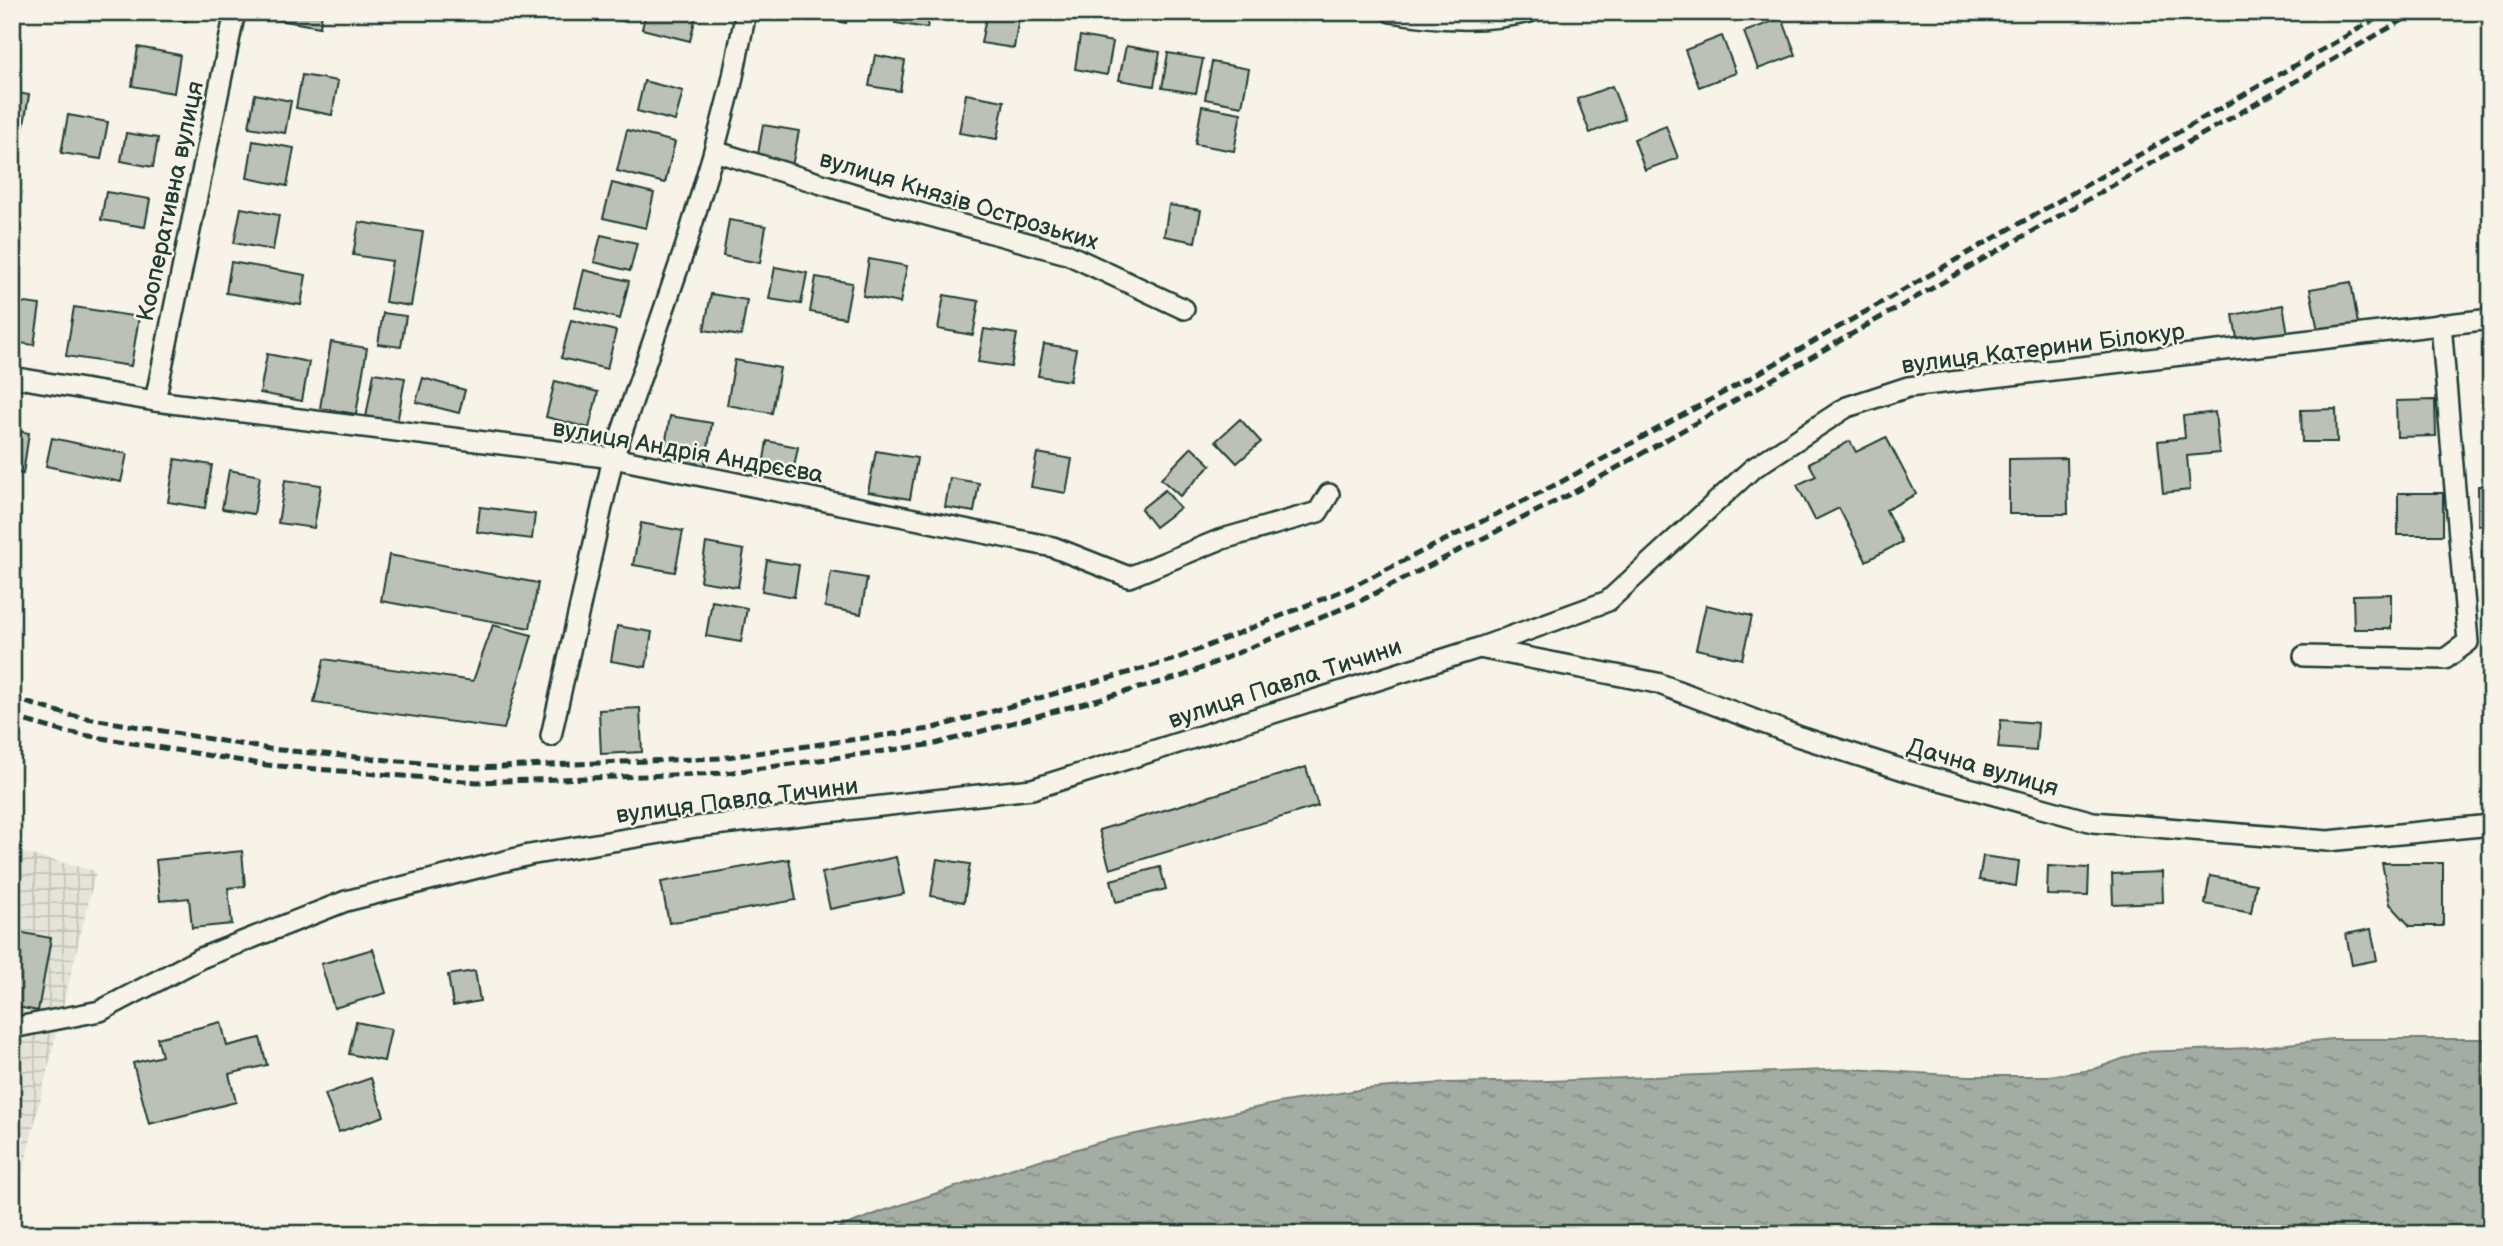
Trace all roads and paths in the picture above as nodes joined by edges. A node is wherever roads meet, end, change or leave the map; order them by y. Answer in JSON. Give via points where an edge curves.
{"nodes":[{"id":1,"x":235,"y":12,"type":"edge"},
{"id":2,"x":746,"y":12,"type":"edge"},
{"id":3,"x":1391,"y":12,"type":"edge"},
{"id":4,"x":1530,"y":12,"type":"edge"},
{"id":5,"x":714,"y":151,"type":"junction"},
{"id":6,"x":1184,"y":309,"type":"dead end"},
{"id":7,"x":2491,"y":319,"type":"edge"},
{"id":8,"x":2441,"y":324,"type":"junction"},
{"id":9,"x":12,"y":377,"type":"edge"},
{"id":10,"x":155,"y":401,"type":"junction"},
{"id":11,"x":613,"y":458,"type":"junction"},
{"id":12,"x":1329,"y":494,"type":"dead end"},
{"id":13,"x":1479,"y":648,"type":"junction"},
{"id":14,"x":2304,"y":656,"type":"dead end"},
{"id":15,"x":551,"y":736,"type":"dead end"},
{"id":16,"x":2491,"y":825,"type":"edge"},
{"id":17,"x":12,"y":1028,"type":"edge"}],
"edges":[{"from":1,"to":10,"type":"street","name":"Кооперативна вулиця"},
{"from":2,"to":5,"type":"street"},
{"from":3,"to":4,"type":"street","via":[[1440,20],[1496,19]]},
{"from":5,"to":6,"type":"street","name":"вулиця Князів Острозьких","via":[[1067,254]]},
{"from":5,"to":11,"type":"street"},
{"from":7,"to":8,"type":"street","name":"вулиця Катерини Білокур"},
{"from":8,"to":13,"type":"street","name":"вулиця Катерини Білокур","via":[[1908,387],[1847,407],[1752,468],[1608,601]]},
{"from":8,"to":14,"type":"street","via":[[2468,642],[2445,659]]},
{"from":9,"to":10,"type":"street","name":"вулиця Андрія Андрєєва"},
{"from":10,"to":11,"type":"street","name":"вулиця Андрія Андрєєва"},
{"from":11,"to":12,"type":"street","name":"вулиця Андрія Андрєєва","via":[[1053,547],[1129,577],[1219,540],[1318,512]]},
{"from":11,"to":15,"type":"street"},
{"from":13,"to":16,"type":"street","name":"Дачна вулиця","via":[[1657,682],[1907,772],[2093,822],[2328,841]]},
{"from":13,"to":17,"type":"street","name":"вулиця Павла Тичини","via":[[1032,789],[697,827],[529,855],[372,894],[201,958],[100,1011]]}]}
